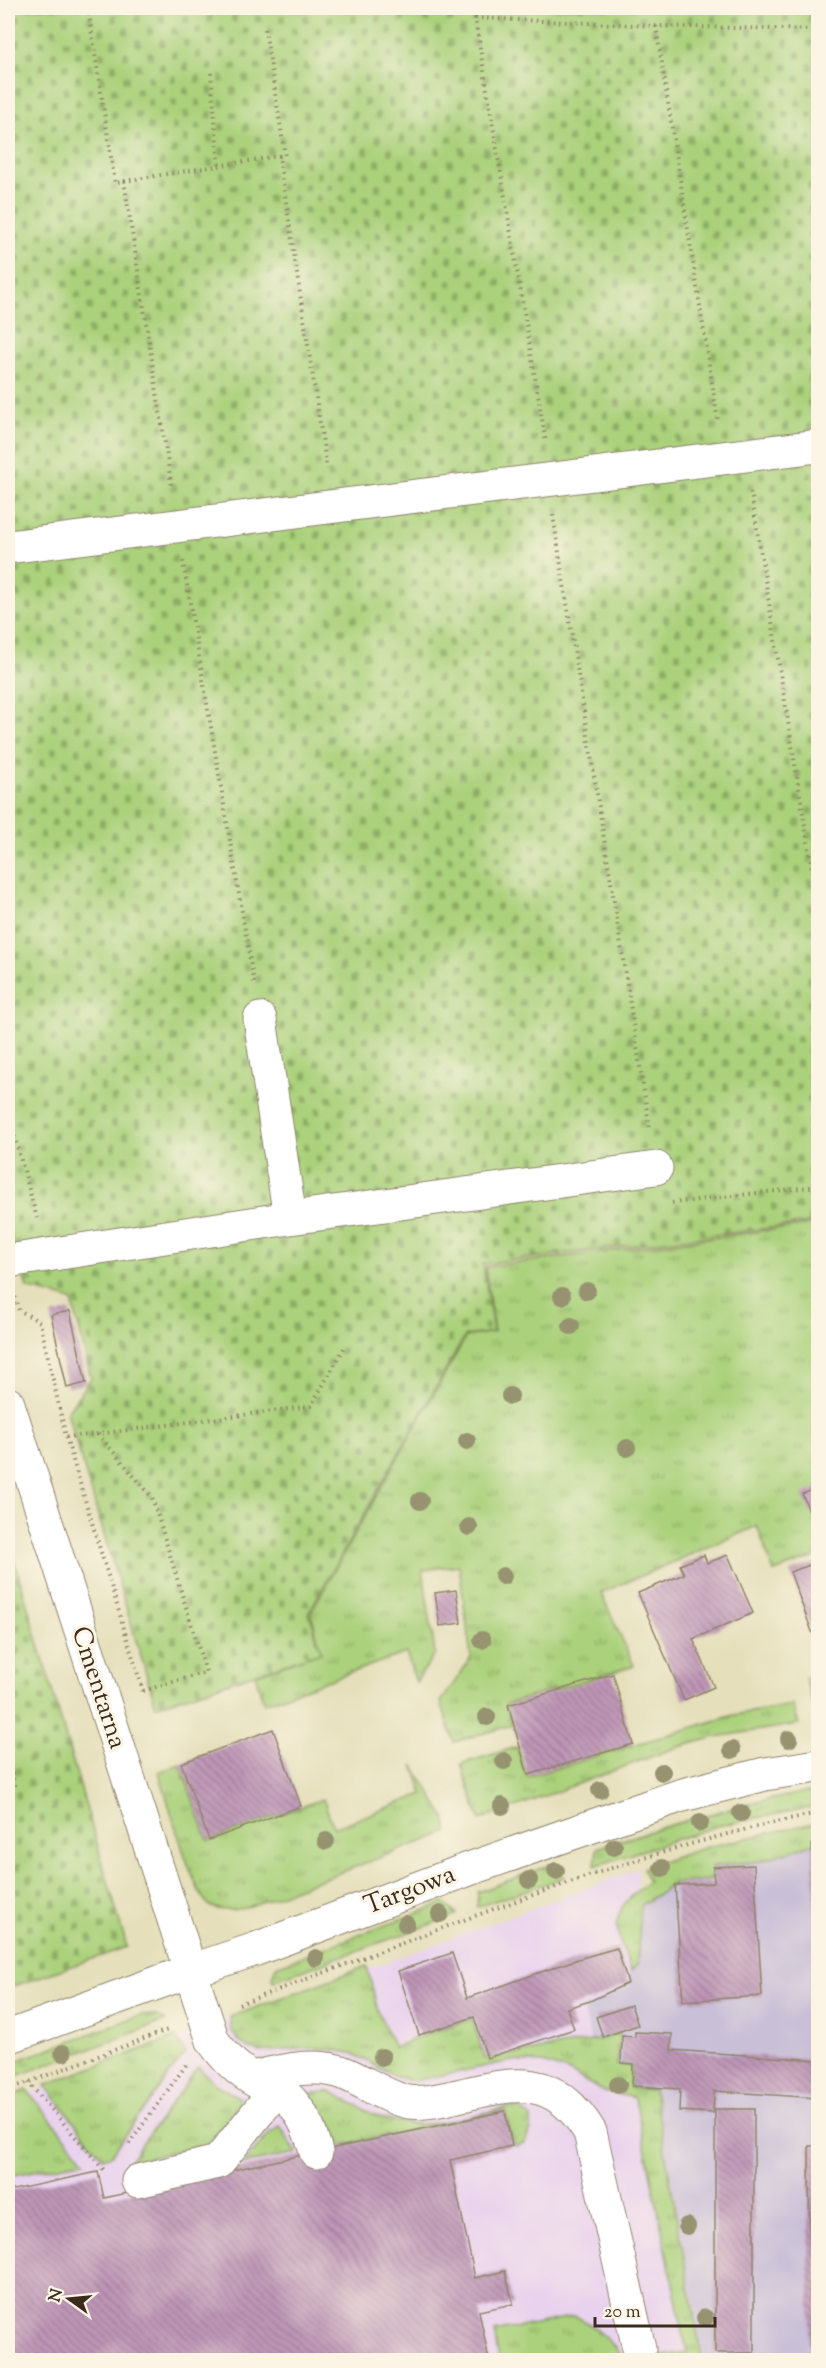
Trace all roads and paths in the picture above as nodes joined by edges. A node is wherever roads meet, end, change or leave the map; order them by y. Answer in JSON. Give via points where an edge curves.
{"nodes":[{"id":1,"x":459,"y":8,"type":"edge"},
{"id":2,"x":475,"y":18,"type":"junction"},
{"id":3,"x":656,"y":26,"type":"junction"},
{"id":4,"x":265,"y":29,"type":"dead end"},
{"id":5,"x":819,"y":30,"type":"edge"},
{"id":6,"x":211,"y":73,"type":"dead end"},
{"id":7,"x":279,"y":156,"type":"junction"},
{"id":8,"x":219,"y":166,"type":"junction"},
{"id":9,"x":124,"y":181,"type":"dead end"},
{"id":10,"x":819,"y":446,"type":"edge"},
{"id":11,"x":735,"y":457,"type":"junction"},
{"id":12,"x":547,"y":478,"type":"junction"},
{"id":13,"x":332,"y":506,"type":"junction"},
{"id":14,"x":8,"y":547,"type":"edge"},
{"id":15,"x":819,"y":906,"type":"edge"},
{"id":16,"x":260,"y":1019,"type":"dead end"},
{"id":17,"x":8,"y":1113,"type":"edge"},
{"id":18,"x":656,"y":1168,"type":"junction"},
{"id":19,"x":819,"y":1186,"type":"edge"},
{"id":20,"x":290,"y":1218,"type":"junction"},
{"id":21,"x":48,"y":1256,"type":"junction"},
{"id":22,"x":8,"y":1261,"type":"edge"},
{"id":23,"x":346,"y":1345,"type":"dead end"},
{"id":24,"x":8,"y":1404,"type":"edge"},
{"id":25,"x":98,"y":1434,"type":"junction"},
{"id":26,"x":66,"y":1437,"type":"dead end"},
{"id":27,"x":144,"y":1690,"type":"dead end"},
{"id":28,"x":8,"y":1755,"type":"edge"},
{"id":29,"x":819,"y":1766,"type":"edge"},
{"id":30,"x":15,"y":1788,"type":"dead end"},
{"id":31,"x":819,"y":1813,"type":"edge"},
{"id":32,"x":190,"y":1971,"type":"junction"},
{"id":33,"x":205,"y":2016,"type":"junction"},
{"id":34,"x":8,"y":2037,"type":"edge"},
{"id":35,"x":190,"y":2060,"type":"dead end"},
{"id":36,"x":28,"y":2082,"type":"junction"},
{"id":37,"x":263,"y":2084,"type":"junction"},
{"id":38,"x":8,"y":2090,"type":"edge"},
{"id":39,"x":128,"y":2145,"type":"dead end"},
{"id":40,"x":316,"y":2152,"type":"dead end"},
{"id":41,"x":123,"y":2177,"type":"joint"},
{"id":42,"x":639,"y":2348,"type":"dead end"}],
"edges":[{"from":1,"to":2,"type":"path"},
{"from":2,"to":3,"type":"path"},
{"from":2,"to":12,"type":"path","via":[[548,457]]},
{"from":3,"to":5,"type":"path"},
{"from":3,"to":11,"type":"path"},
{"from":4,"to":7,"type":"path","via":[[285,155]]},
{"from":6,"to":8,"type":"path"},
{"from":7,"to":8,"type":"path"},
{"from":7,"to":13,"type":"path"},
{"from":8,"to":9,"type":"path"},
{"from":10,"to":11,"type":"street"},
{"from":11,"to":12,"type":"street"},
{"from":11,"to":15,"type":"path"},
{"from":12,"to":13,"type":"street"},
{"from":12,"to":18,"type":"path"},
{"from":13,"to":14,"type":"street"},
{"from":16,"to":20,"type":"street"},
{"from":17,"to":21,"type":"path"},
{"from":18,"to":19,"type":"path","via":[[662,1204]]},
{"from":18,"to":20,"type":"street"},
{"from":20,"to":21,"type":"street"},
{"from":21,"to":22,"type":"street"},
{"from":23,"to":25,"type":"path","via":[[310,1406]]},
{"from":24,"to":32,"type":"street","name":"Cmentarna"},
{"from":25,"to":26,"type":"path"},
{"from":25,"to":27,"type":"path","via":[[152,1497],[206,1672]]},
{"from":28,"to":30,"type":"path"},
{"from":29,"to":32,"type":"street","name":"Targowa","via":[[765,1774],[679,1796]]},
{"from":31,"to":33,"type":"path","via":[[701,1840],[585,1877]]},
{"from":32,"to":33,"type":"street","name":"Cmentarna"},
{"from":32,"to":34,"type":"street","name":"Targowa"},
{"from":33,"to":36,"type":"path"},
{"from":33,"to":37,"type":"street","name":"Cmentarna","via":[[213,2041],[226,2059]]},
{"from":35,"to":39,"type":"path"},
{"from":36,"to":38,"type":"path"},
{"from":36,"to":41,"type":"path"},
{"from":37,"to":40,"type":"street","name":"Cmentarna","via":[[292,2101],[310,2130]]},
{"from":37,"to":41,"type":"street","via":[[218,2162]]},
{"from":37,"to":42,"type":"street","via":[[286,2071],[322,2068],[344,2073],[387,2096],[410,2102],[434,2101],[508,2085],[538,2088],[564,2100],[590,2132]]}]}
